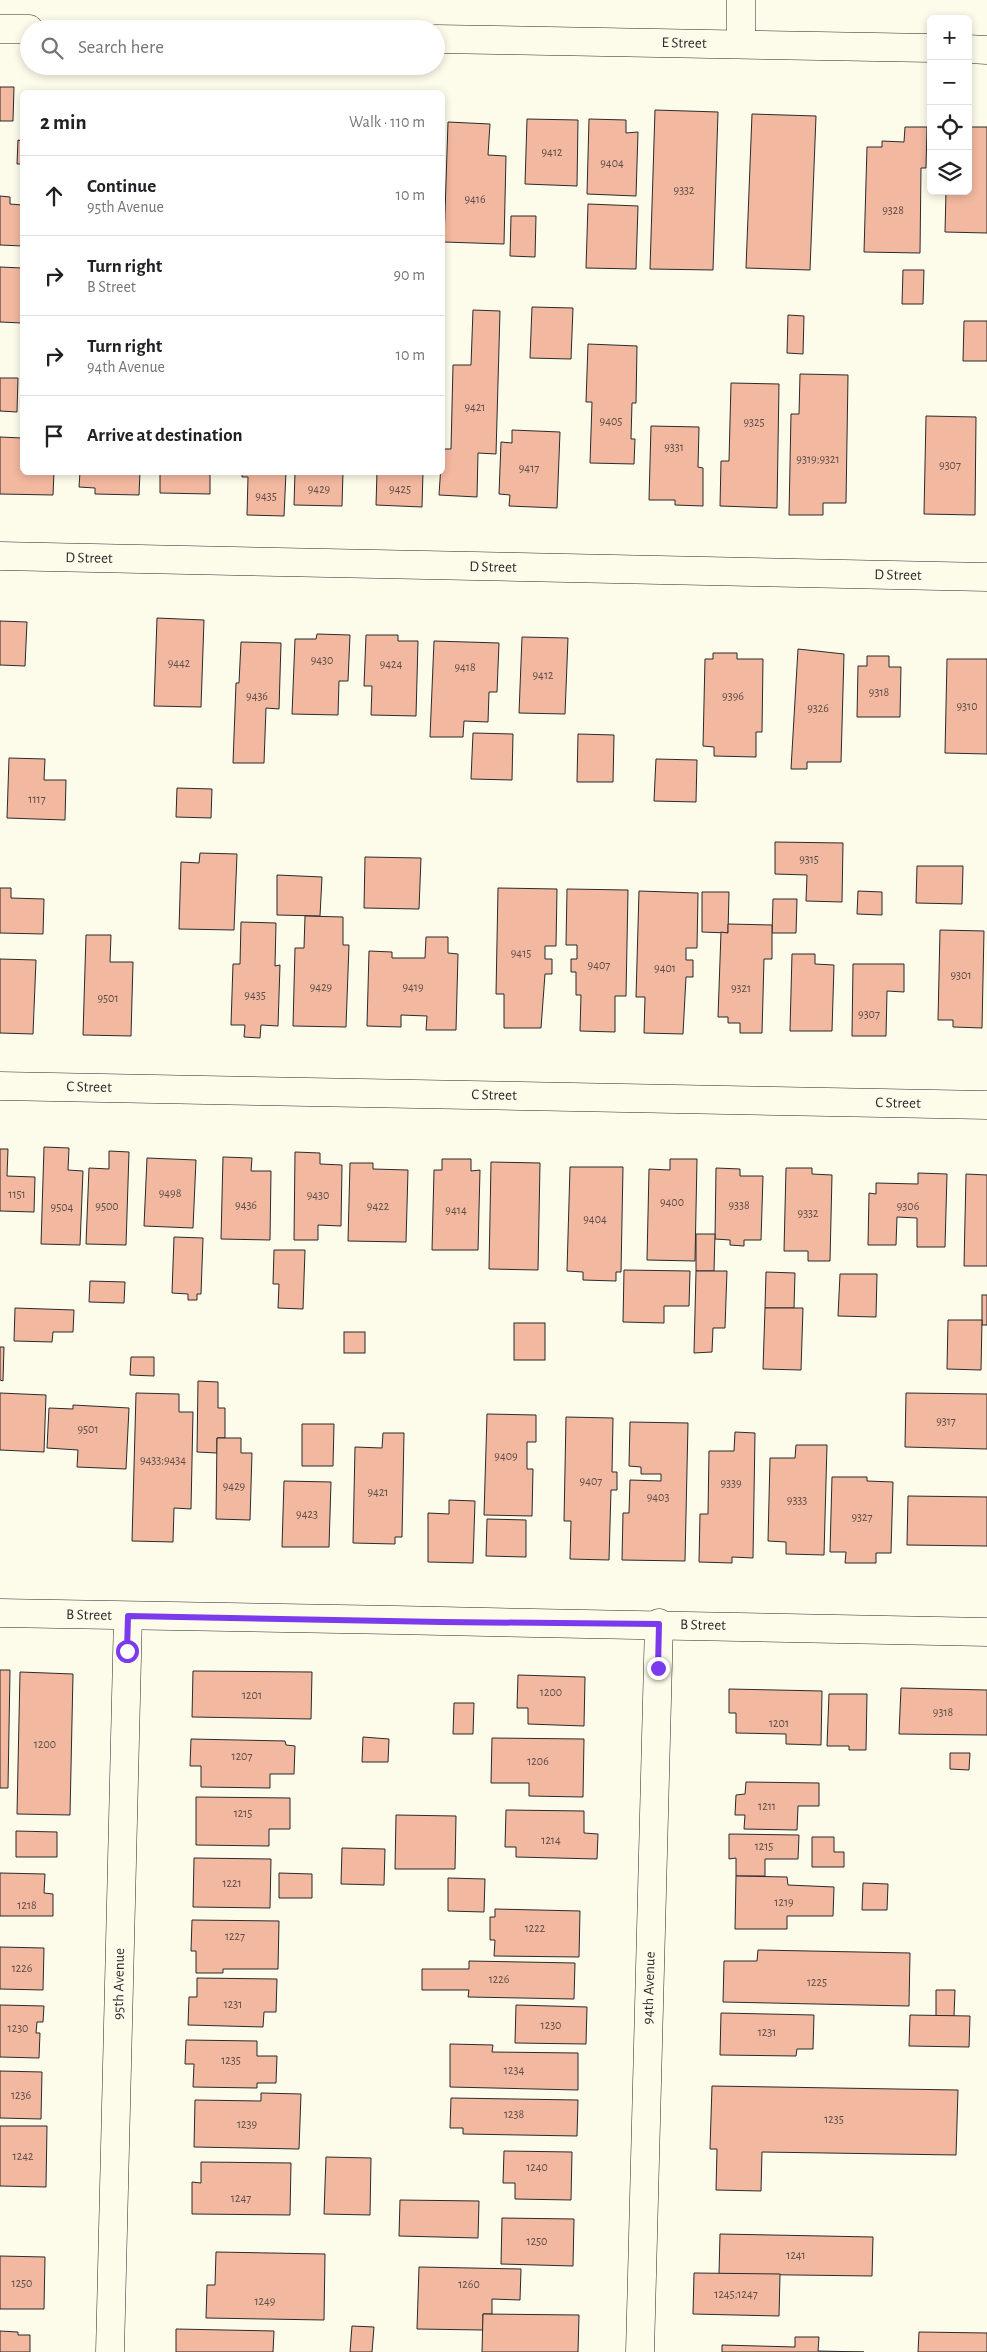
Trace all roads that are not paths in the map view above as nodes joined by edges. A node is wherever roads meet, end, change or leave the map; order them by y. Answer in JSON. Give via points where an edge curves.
{"nodes":[{"id":1,"x":741,"y":0,"type":"edge"},
{"id":2,"x":0,"y":28,"type":"edge"},
{"id":3,"x":20,"y":29,"type":"edge"},
{"id":4,"x":445,"y":39,"type":"edge"},
{"id":5,"x":741,"y":44,"type":"junction"},
{"id":6,"x":927,"y":48,"type":"edge"},
{"id":7,"x":972,"y":49,"type":"edge"},
{"id":8,"x":987,"y":50,"type":"edge"},
{"id":9,"x":0,"y":556,"type":"edge"},
{"id":10,"x":987,"y":577,"type":"edge"},
{"id":11,"x":0,"y":1086,"type":"edge"},
{"id":12,"x":987,"y":1105,"type":"edge"},
{"id":13,"x":0,"y":1613,"type":"edge"},
{"id":14,"x":128,"y":1616,"type":"junction"},
{"id":15,"x":659,"y":1624,"type":"junction"},
{"id":16,"x":987,"y":1632,"type":"edge"},
{"id":17,"x":110,"y":2352,"type":"edge"},
{"id":18,"x":640,"y":2352,"type":"edge"}],
"edges":[{"from":1,"to":5,"type":"street"},
{"from":2,"to":3,"type":"street"},
{"from":4,"to":5,"type":"street","name":"E Street"},
{"from":5,"to":6,"type":"street","name":"E Street"},
{"from":7,"to":8,"type":"street"},
{"from":9,"to":10,"type":"street","name":"D Street"},
{"from":11,"to":12,"type":"street","name":"C Street"},
{"from":13,"to":14,"type":"street","name":"B Street"},
{"from":14,"to":15,"type":"street","name":"B Street"},
{"from":14,"to":17,"type":"street","name":"95th Avenue"},
{"from":15,"to":16,"type":"street","name":"B Street"},
{"from":15,"to":18,"type":"street","name":"94th Avenue"}]}
